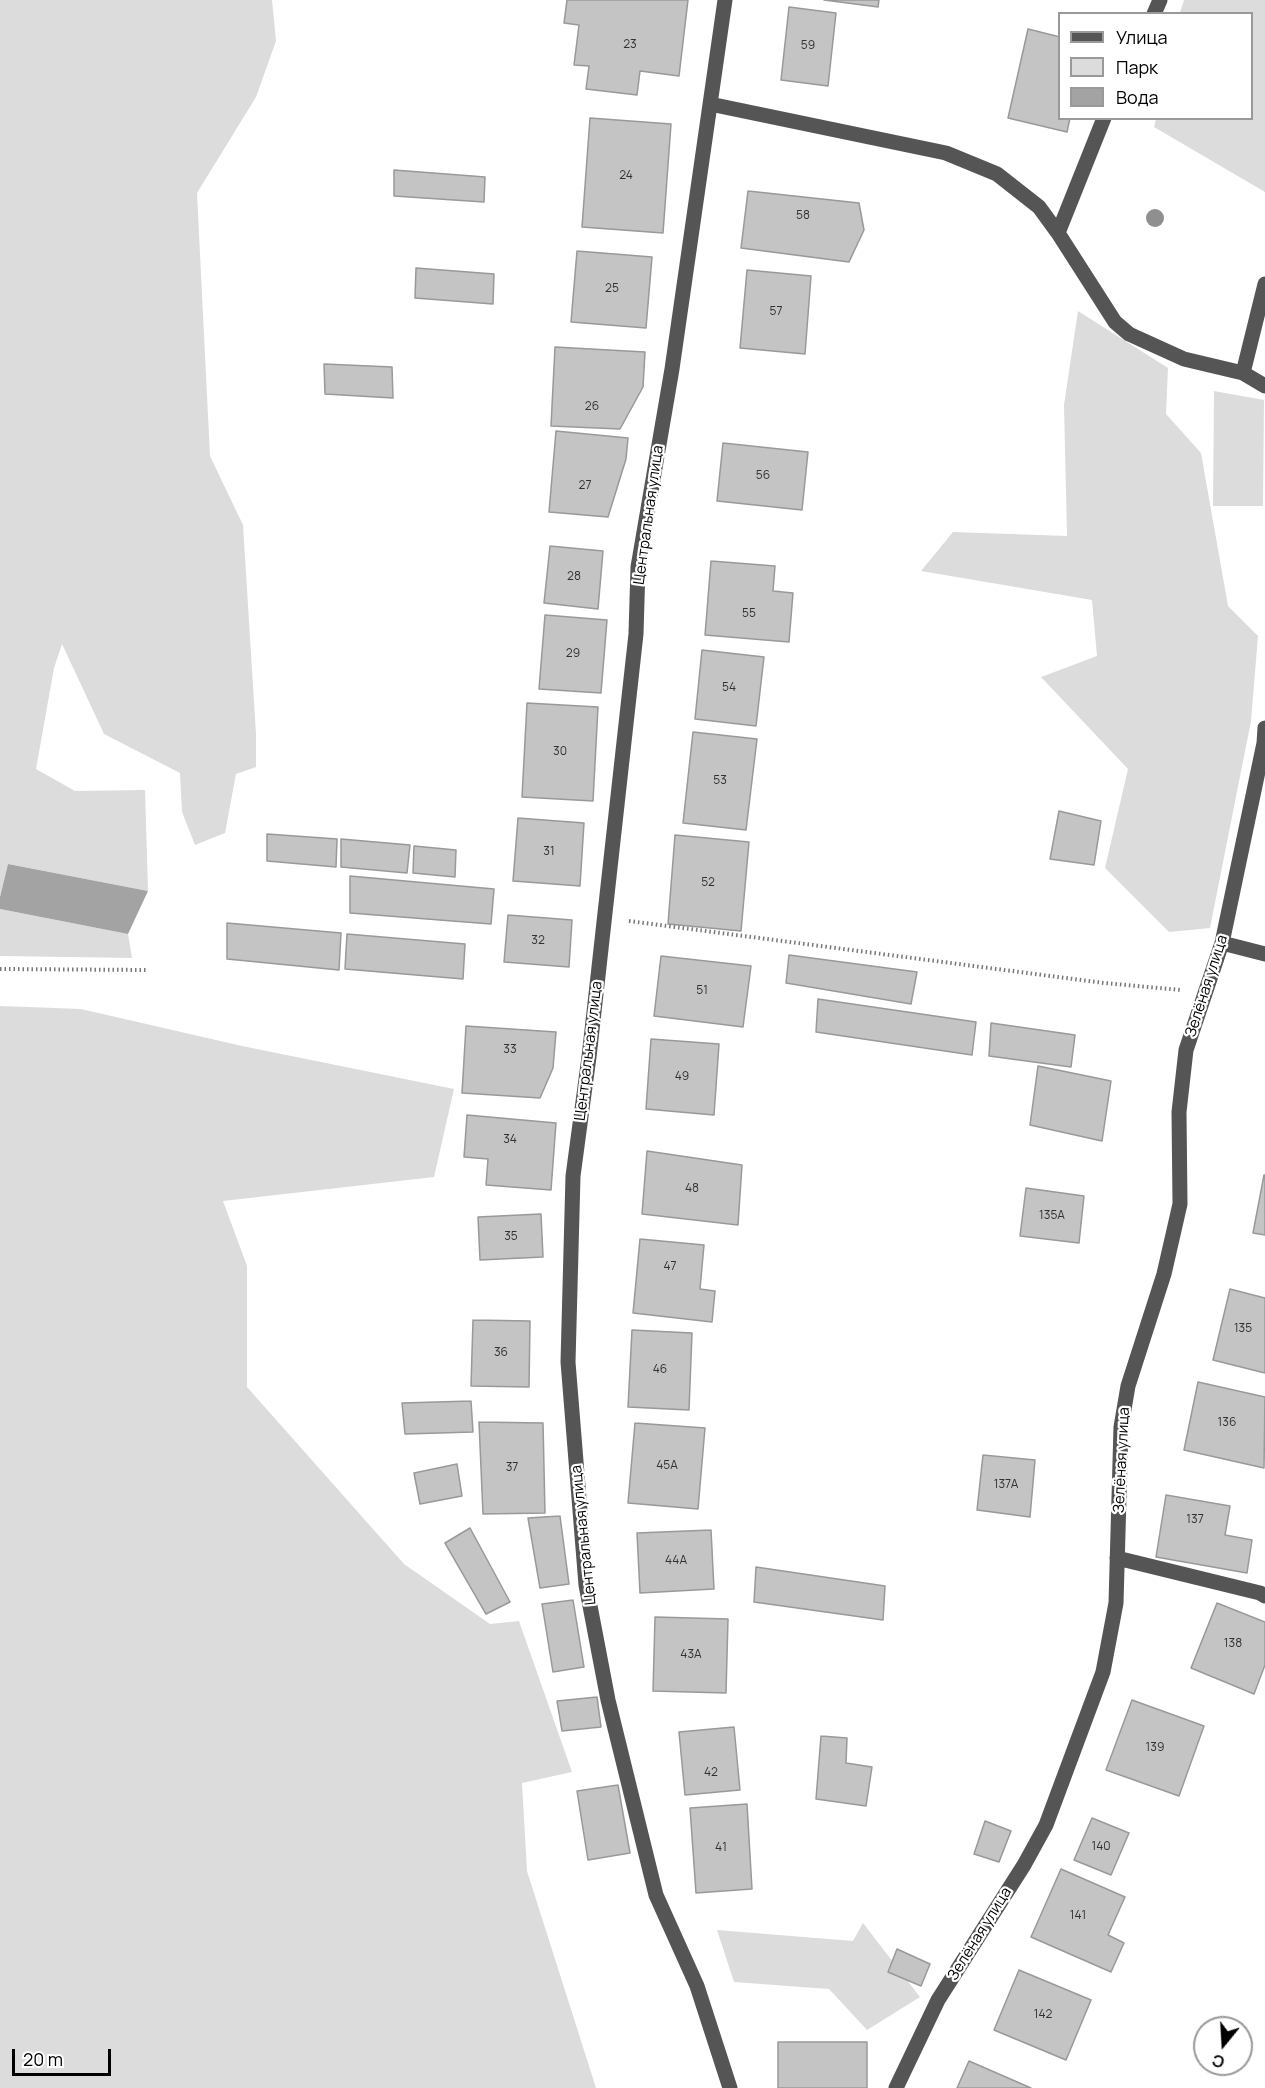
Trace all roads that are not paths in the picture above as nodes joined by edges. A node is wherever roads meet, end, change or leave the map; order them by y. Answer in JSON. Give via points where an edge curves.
{"nodes":[{"id":1,"x":725,"y":0,"type":"edge"},
{"id":2,"x":710,"y":104,"type":"junction"},
{"id":3,"x":1103,"y":120,"type":"edge"},
{"id":4,"x":1058,"y":233,"type":"junction"},
{"id":5,"x":1265,"y":284,"type":"edge"},
{"id":6,"x":1243,"y":373,"type":"junction"},
{"id":7,"x":1265,"y":386,"type":"edge"},
{"id":8,"x":1265,"y":728,"type":"edge"},
{"id":9,"x":1222,"y":943,"type":"junction"},
{"id":10,"x":1265,"y":954,"type":"edge"},
{"id":11,"x":1117,"y":1558,"type":"junction"},
{"id":12,"x":1265,"y":1596,"type":"edge"},
{"id":13,"x":730,"y":2088,"type":"edge"},
{"id":14,"x":897,"y":2088,"type":"edge"}],
"edges":[{"from":1,"to":2,"type":"street","name":"Центральная улица"},
{"from":2,"to":4,"type":"street","via":[[946,153],[998,174],[1039,207]]},
{"from":2,"to":13,"type":"street","name":"Центральная улица","via":[[672,369],[638,567],[636,634],[573,1176],[568,1362],[586,1585],[608,1700],[656,1895],[697,1986]]},
{"from":3,"to":4,"type":"street"},
{"from":4,"to":6,"type":"street","via":[[1115,322],[1129,334],[1184,359]]},
{"from":5,"to":6,"type":"street"},
{"from":6,"to":7,"type":"street"},
{"from":8,"to":9,"type":"street","name":"Зелёная улица"},
{"from":9,"to":10,"type":"street"},
{"from":9,"to":11,"type":"street","name":"Зелёная улица","via":[[1186,1050],[1179,1112],[1180,1204],[1164,1274],[1126,1396],[1121,1427]]},
{"from":11,"to":12,"type":"street"},
{"from":11,"to":14,"type":"street","name":"Зелёная улица","via":[[1116,1603],[1103,1672],[1046,1825],[938,2000]]}]}
